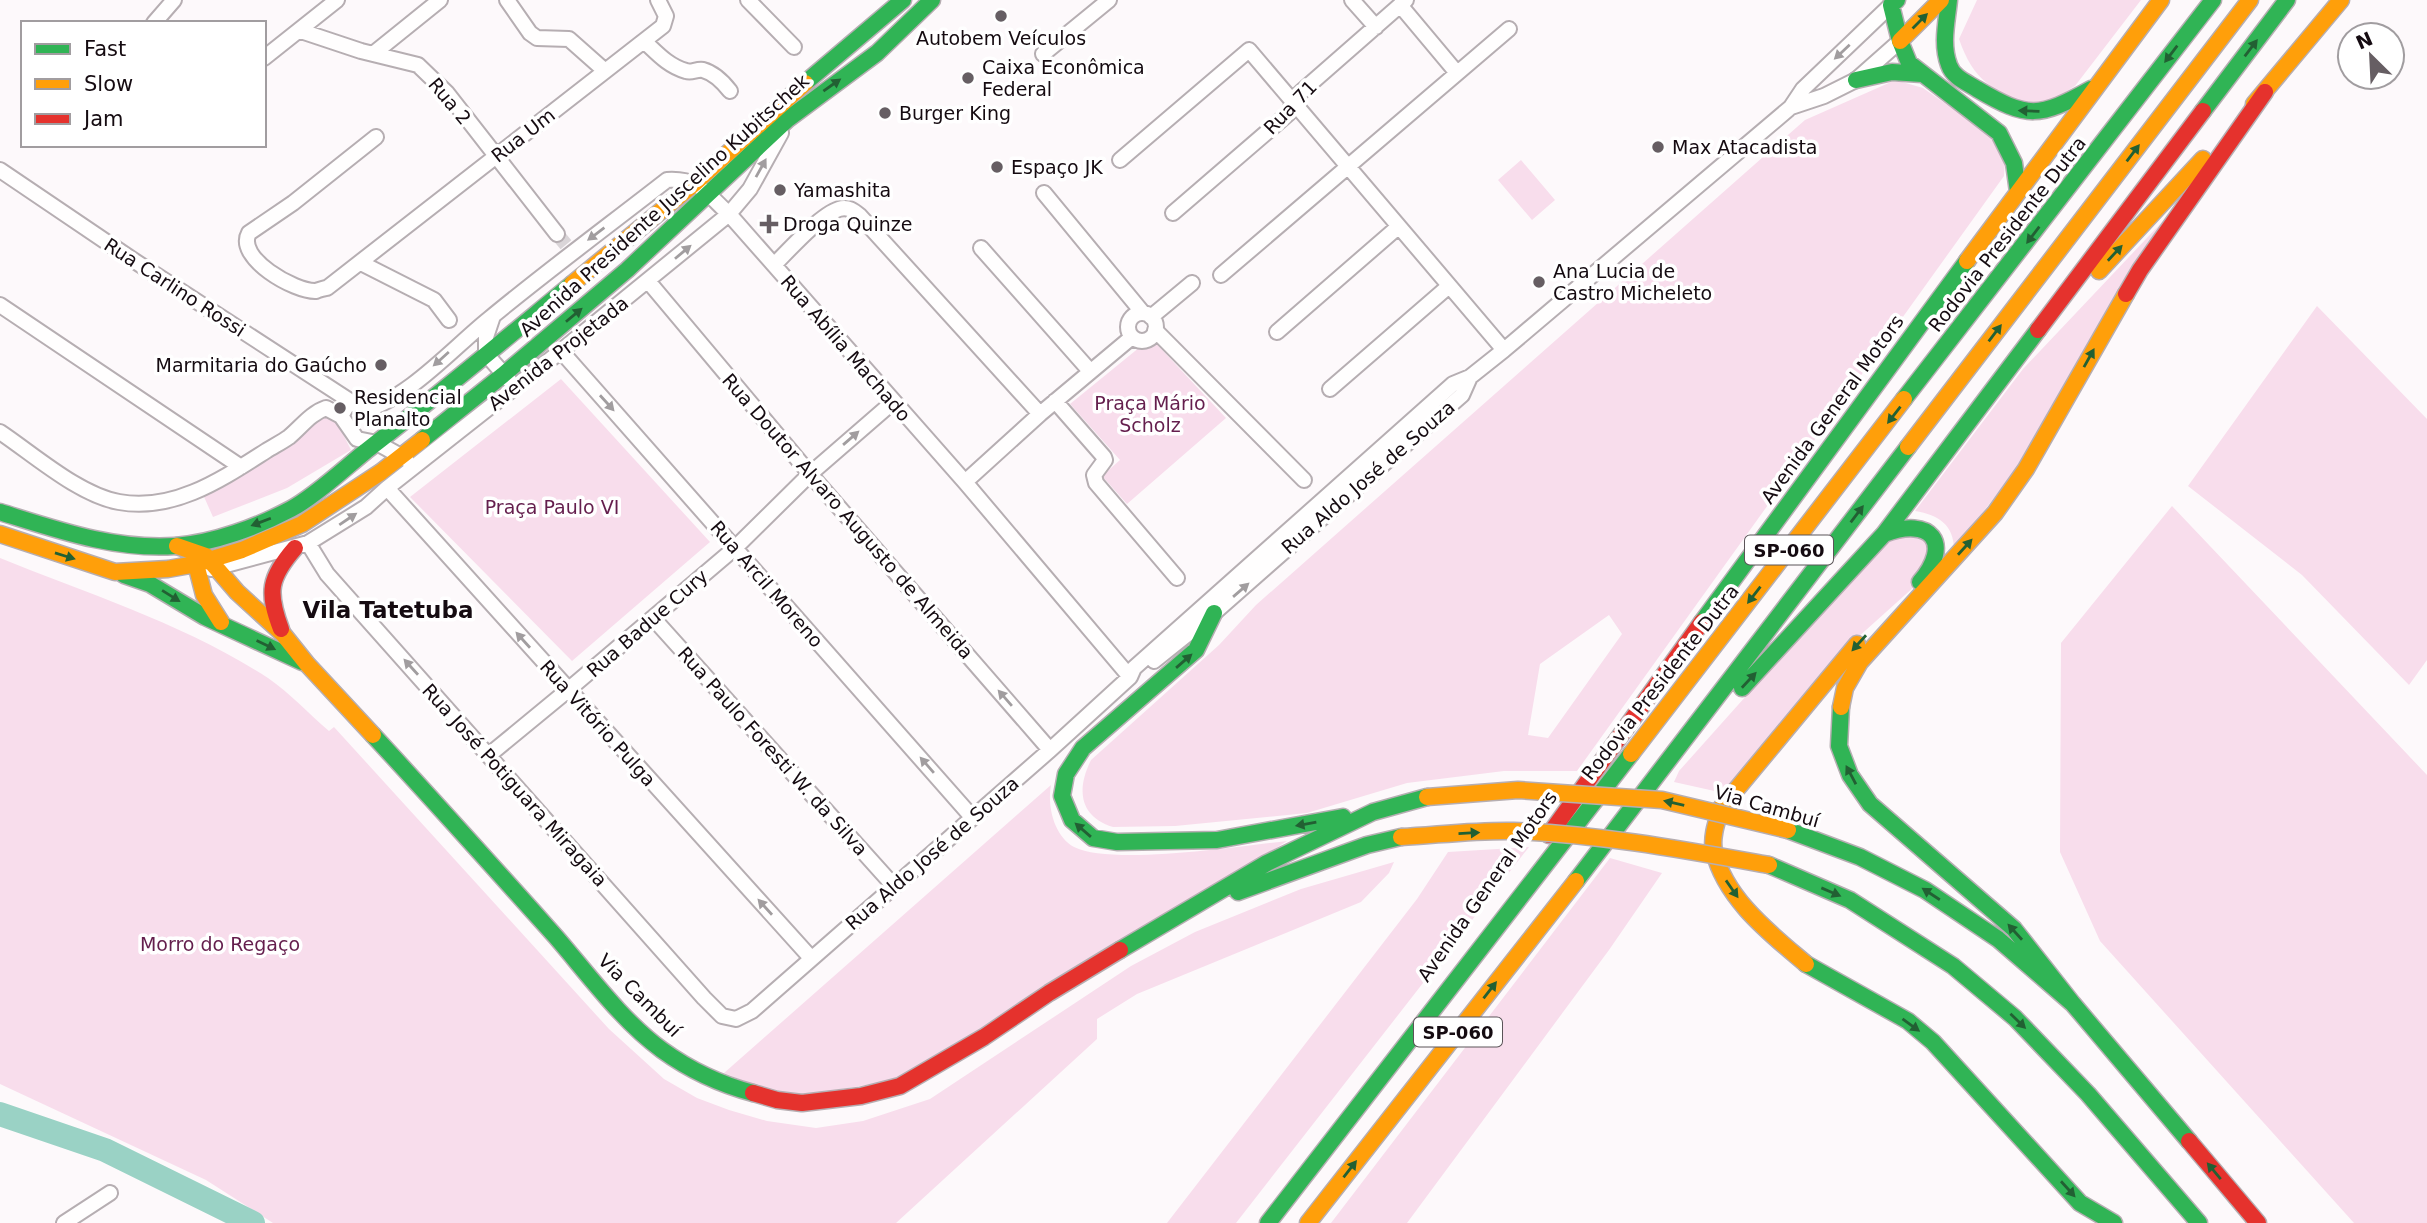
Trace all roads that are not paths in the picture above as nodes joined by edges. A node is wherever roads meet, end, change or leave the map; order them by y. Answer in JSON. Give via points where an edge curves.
{"nodes":[{"id":1,"x":174,"y":0,"type":"edge"},
{"id":2,"x":337,"y":0,"type":"edge"},
{"id":3,"x":440,"y":0,"type":"edge"},
{"id":4,"x":507,"y":0,"type":"edge"},
{"id":5,"x":658,"y":0,"type":"edge"},
{"id":6,"x":748,"y":0,"type":"edge"},
{"id":7,"x":903,"y":0,"type":"edge"},
{"id":8,"x":932,"y":0,"type":"edge"},
{"id":9,"x":1110,"y":0,"type":"edge"},
{"id":10,"x":1352,"y":0,"type":"edge"},
{"id":11,"x":1941,"y":0,"type":"edge"},
{"id":12,"x":1949,"y":0,"type":"edge"},
{"id":13,"x":2161,"y":0,"type":"edge"},
{"id":14,"x":2213,"y":0,"type":"edge"},
{"id":15,"x":2250,"y":0,"type":"edge"},
{"id":16,"x":2287,"y":0,"type":"edge"},
{"id":17,"x":2341,"y":0,"type":"edge"},
{"id":18,"x":1403,"y":3,"type":"edge"},
{"id":19,"x":1894,"y":3,"type":"edge"},
{"id":20,"x":156,"y":21,"type":"edge"},
{"id":21,"x":1376,"y":27,"type":"junction"},
{"id":22,"x":1509,"y":29,"type":"dead end"},
{"id":23,"x":300,"y":31,"type":"junction"},
{"id":24,"x":644,"y":41,"type":"junction"},
{"id":25,"x":1900,"y":41,"type":"junction"},
{"id":26,"x":794,"y":47,"type":"dead end"},
{"id":27,"x":373,"y":54,"type":"junction"},
{"id":28,"x":1043,"y":54,"type":"dead end"},
{"id":29,"x":266,"y":56,"type":"edge"},
{"id":30,"x":604,"y":70,"type":"junction"},
{"id":31,"x":1457,"y":73,"type":"junction"},
{"id":32,"x":1922,"y":74,"type":"junction"},
{"id":33,"x":1856,"y":80,"type":"junction"},
{"id":34,"x":2092,"y":89,"type":"junction"},
{"id":35,"x":730,"y":91,"type":"dead end"},
{"id":36,"x":2265,"y":92,"type":"junction"},
{"id":37,"x":1293,"y":101,"type":"junction"},
{"id":38,"x":1791,"y":107,"type":"junction"},
{"id":39,"x":788,"y":119,"type":"junction"},
{"id":40,"x":376,"y":137,"type":"dead end"},
{"id":41,"x":494,"y":157,"type":"junction"},
{"id":42,"x":1121,"y":160,"type":"dead end"},
{"id":43,"x":1347,"y":167,"type":"junction"},
{"id":44,"x":0,"y":170,"type":"edge"},
{"id":45,"x":695,"y":183,"type":"junction"},
{"id":46,"x":2018,"y":192,"type":"junction"},
{"id":47,"x":1044,"y":193,"type":"dead end"},
{"id":48,"x":707,"y":195,"type":"junction"},
{"id":49,"x":1173,"y":213,"type":"dead end"},
{"id":50,"x":729,"y":214,"type":"junction"},
{"id":51,"x":1398,"y":227,"type":"junction"},
{"id":52,"x":557,"y":234,"type":"tunnel mouth"},
{"id":53,"x":981,"y":248,"type":"dead end"},
{"id":54,"x":361,"y":262,"type":"junction"},
{"id":55,"x":774,"y":265,"type":"junction"},
{"id":56,"x":1221,"y":275,"type":"dead end"},
{"id":57,"x":648,"y":281,"type":"junction"},
{"id":58,"x":1192,"y":283,"type":"dead end"},
{"id":59,"x":1450,"y":286,"type":"junction"},
{"id":60,"x":0,"y":305,"type":"edge"},
{"id":61,"x":494,"y":315,"type":"junction"},
{"id":62,"x":449,"y":320,"type":"dead end"},
{"id":63,"x":1150,"y":320,"type":"junction"},
{"id":64,"x":1277,"y":332,"type":"dead end"},
{"id":65,"x":1132,"y":337,"type":"junction"},
{"id":66,"x":1504,"y":351,"type":"junction"},
{"id":67,"x":561,"y":352,"type":"junction"},
{"id":68,"x":486,"y":354,"type":"junction"},
{"id":69,"x":1090,"y":371,"type":"junction"},
{"id":70,"x":503,"y":375,"type":"junction"},
{"id":71,"x":2002,"y":375,"type":"junction"},
{"id":72,"x":1470,"y":377,"type":"junction"},
{"id":73,"x":516,"y":387,"type":"junction"},
{"id":74,"x":1330,"y":389,"type":"dead end"},
{"id":75,"x":350,"y":401,"type":"junction"},
{"id":76,"x":1055,"y":401,"type":"junction"},
{"id":77,"x":893,"y":402,"type":"junction"},
{"id":78,"x":1040,"y":414,"type":"junction"},
{"id":79,"x":341,"y":416,"type":"junction"},
{"id":80,"x":0,"y":432,"type":"edge"},
{"id":81,"x":377,"y":443,"type":"junction"},
{"id":82,"x":400,"y":456,"type":"junction"},
{"id":83,"x":416,"y":464,"type":"junction"},
{"id":84,"x":241,"y":467,"type":"junction"},
{"id":85,"x":810,"y":474,"type":"junction"},
{"id":86,"x":1304,"y":480,"type":"dead end"},
{"id":87,"x":965,"y":482,"type":"junction"},
{"id":88,"x":387,"y":488,"type":"junction"},
{"id":89,"x":0,"y":512,"type":"edge"},
{"id":90,"x":0,"y":534,"type":"edge"},
{"id":91,"x":1884,"y":534,"type":"junction"},
{"id":92,"x":215,"y":538,"type":"junction"},
{"id":93,"x":177,"y":545,"type":"junction"},
{"id":94,"x":301,"y":545,"type":"junction"},
{"id":95,"x":735,"y":548,"type":"junction"},
{"id":96,"x":204,"y":563,"type":"junction"},
{"id":97,"x":115,"y":572,"type":"junction"},
{"id":98,"x":1177,"y":578,"type":"dead end"},
{"id":99,"x":1214,"y":613,"type":"junction"},
{"id":100,"x":653,"y":618,"type":"junction"},
{"id":101,"x":225,"y":626,"type":"junction"},
{"id":102,"x":283,"y":634,"type":"junction"},
{"id":103,"x":307,"y":664,"type":"junction"},
{"id":104,"x":1130,"y":677,"type":"junction"},
{"id":105,"x":568,"y":690,"type":"junction"},
{"id":106,"x":1050,"y":750,"type":"junction"},
{"id":107,"x":489,"y":755,"type":"junction"},
{"id":108,"x":1373,"y":812,"type":"junction"},
{"id":109,"x":972,"y":817,"type":"junction"},
{"id":110,"x":1607,"y":841,"type":"junction"},
{"id":111,"x":893,"y":885,"type":"junction"},
{"id":112,"x":1184,"y":913,"type":"junction"},
{"id":113,"x":811,"y":958,"type":"junction"},
{"id":114,"x":2073,"y":1004,"type":"junction"},
{"id":115,"x":729,"y":1020,"type":"joint"},
{"id":116,"x":1364,"y":1099,"type":"junction"},
{"id":117,"x":110,"y":1193,"type":"dead end"},
{"id":118,"x":64,"y":1223,"type":"edge"},
{"id":119,"x":1268,"y":1223,"type":"edge"},
{"id":120,"x":1308,"y":1223,"type":"edge"},
{"id":121,"x":2114,"y":1223,"type":"edge"},
{"id":122,"x":2199,"y":1223,"type":"edge"},
{"id":123,"x":2259,"y":1223,"type":"edge"}],
"edges":[{"from":1,"to":20,"type":"street"},
{"from":2,"to":23,"type":"street"},
{"from":3,"to":27,"type":"street"},
{"from":4,"to":30,"type":"street","via":[[530,33],[537,38],[569,39]]},
{"from":5,"to":24,"type":"street","name":"Rua Um","via":[[666,16],[663,26]]},
{"from":6,"to":26,"type":"street"},
{"from":7,"to":45,"type":"main road","name":"Avenida Presidente Juscelino Kubitschek"},
{"from":39,"to":8,"type":"main road","name":"Avenida Presidente Juscelino Kubitschek","one_way":true,"via":[[869,60]]},
{"from":9,"to":28,"type":"street"},
{"from":10,"to":21,"type":"street"},
{"from":25,"to":11,"type":"main road","one_way":true},
{"from":34,"to":12,"type":"main road","one_way":true,"via":[[2055,109],[2029,113],[2008,108],[1952,73],[1944,51]]},
{"from":13,"to":34,"type":"main road","name":"Avenida General Motors"},
{"from":14,"to":116,"type":"main road","name":"Rodovia Presidente Dutra","number":"SP-060","one_way":true},
{"from":110,"to":15,"type":"main road","number":"SP-060","one_way":true},
{"from":71,"to":16,"type":"main road","one_way":true},
{"from":17,"to":36,"type":"main road"},
{"from":18,"to":21,"type":"street","name":"Rua 71"},
{"from":18,"to":31,"type":"street"},
{"from":19,"to":25,"type":"main road"},
{"from":19,"to":38,"type":"street","name":"Rua Aldo José de Souza","one_way":true,"via":[[1803,89]]},
{"from":21,"to":37,"type":"street","name":"Rua 71"},
{"from":22,"to":31,"type":"street"},
{"from":23,"to":27,"type":"street","name":"Rua 2"},
{"from":23,"to":29,"type":"street"},
{"from":24,"to":30,"type":"street","name":"Rua Um"},
{"from":24,"to":35,"type":"street","via":[[668,63],[685,71],[703,70]]},
{"from":25,"to":32,"type":"main road","via":[[1909,63]]},
{"from":25,"to":33,"type":"street","name":"Rua Aldo José de Souza"},
{"from":27,"to":41,"type":"street","name":"Rua 2","via":[[418,65],[447,93]]},
{"from":30,"to":41,"type":"street","name":"Rua Um"},
{"from":31,"to":43,"type":"street"},
{"from":32,"to":33,"type":"main road","via":[[1892,72]]},
{"from":32,"to":46,"type":"main road","via":[[1999,134],[2014,163]]},
{"from":33,"to":38,"type":"street","name":"Rua Aldo José de Souza"},
{"from":34,"to":46,"type":"main road","name":"Avenida General Motors"},
{"from":71,"to":36,"type":"main road","one_way":true},
{"from":114,"to":36,"type":"main road","one_way":true,"via":[[2014,929],[1870,804],[1850,775],[1839,746],[1844,688],[1860,662],[1995,513],[2026,469],[2126,292]]},
{"from":37,"to":42,"type":"street","via":[[1249,50]]},
{"from":37,"to":43,"type":"street"},
{"from":37,"to":49,"type":"street","name":"Rua 71","via":[[1289,113]]},
{"from":38,"to":66,"type":"street","name":"Rua Aldo José de Souza"},
{"from":39,"to":48,"type":"main road","name":"Avenida Presidente Juscelino Kubitschek"},
{"from":50,"to":39,"type":"street","name":"Avenida Projetada","one_way":true,"via":[[750,190]]},
{"from":40,"to":54,"type":"street","name":"Rua Um","via":[[247,238],[248,251],[262,266],[289,284],[317,291]]},
{"from":41,"to":52,"type":"street","name":"Rua 2"},
{"from":41,"to":54,"type":"street","name":"Rua Um"},
{"from":43,"to":51,"type":"street"},
{"from":43,"to":56,"type":"street"},
{"from":44,"to":75,"type":"street","name":"Rua Carlino Rossi"},
{"from":45,"to":48,"type":"street","name":"Rua Abília Machado"},
{"from":45,"to":61,"type":"street","one_way":true,"via":[[667,180],[570,249]]},
{"from":45,"to":68,"type":"main road","name":"Avenida Presidente Juscelino Kubitschek"},
{"from":46,"to":116,"type":"main road","name":"Avenida General Motors","via":[[1645,698]]},
{"from":47,"to":63,"type":"street"},
{"from":48,"to":50,"type":"street","name":"Rua Abília Machado"},
{"from":70,"to":48,"type":"main road","name":"Avenida Presidente Juscelino Kubitschek","one_way":true},
{"from":50,"to":55,"type":"street","name":"Rua Abília Machado"},
{"from":57,"to":50,"type":"street","name":"Avenida Projetada","one_way":true},
{"from":51,"to":59,"type":"street"},
{"from":51,"to":64,"type":"street"},
{"from":53,"to":69,"type":"street"},
{"from":54,"to":62,"type":"street","via":[[434,300]]},
{"from":55,"to":77,"type":"street","name":"Rua Abília Machado"},
{"from":55,"to":78,"type":"street","via":[[807,232],[836,211],[849,208]]},
{"from":57,"to":67,"type":"street","name":"Avenida Projetada"},
{"from":57,"to":85,"type":"street","name":"Rua Doutor Alvaro Augusto de Almeida"},
{"from":58,"to":63,"type":"street"},
{"from":59,"to":66,"type":"street"},
{"from":59,"to":74,"type":"street"},
{"from":60,"to":84,"type":"street"},
{"from":61,"to":68,"type":"street"},
{"from":61,"to":75,"type":"street","one_way":true,"via":[[380,406],[364,410]]},
{"from":63,"to":65,"type":"street","via":[[1146,341]]},
{"from":63,"to":65,"type":"street","via":[[1133,316],[1128,324]]},
{"from":63,"to":86,"type":"street"},
{"from":65,"to":69,"type":"street"},
{"from":66,"to":72,"type":"street","name":"Rua Aldo José de Souza"},
{"from":67,"to":73,"type":"street","name":"Avenida Projetada"},
{"from":67,"to":95,"type":"street","name":"Rua Arcil Moreno","one_way":true},
{"from":68,"to":70,"type":"street"},
{"from":68,"to":81,"type":"main road","name":"Avenida Presidente Juscelino Kubitschek"},
{"from":69,"to":76,"type":"street"},
{"from":70,"to":73,"type":"street"},
{"from":70,"to":82,"type":"main road","name":"Avenida Presidente Juscelino Kubitschek"},
{"from":71,"to":91,"type":"main road"},
{"from":99,"to":72,"type":"street","name":"Rua Aldo José de Souza","one_way":true,"via":[[1462,395]]},
{"from":72,"to":104,"type":"street","name":"Rua Aldo José de Souza","via":[[1453,384],[1134,668]]},
{"from":73,"to":83,"type":"street","name":"Avenida Projetada"},
{"from":75,"to":79,"type":"street"},
{"from":76,"to":78,"type":"street"},
{"from":76,"to":98,"type":"street","via":[[1104,457],[1094,475],[1096,483]]},
{"from":85,"to":77,"type":"street","name":"Rua Badue Cury","one_way":true},
{"from":77,"to":87,"type":"street","name":"Rua Abília Machado"},
{"from":78,"to":87,"type":"street"},
{"from":79,"to":81,"type":"street","via":[[358,439]]},
{"from":79,"to":84,"type":"street","via":[[326,408],[318,410],[288,437]]},
{"from":80,"to":84,"type":"street","via":[[69,479],[118,502],[151,503],[185,495]]},
{"from":81,"to":82,"type":"street"},
{"from":81,"to":92,"type":"main road","name":"Avenida Presidente Juscelino Kubitschek","one_way":true,"via":[[293,508]]},
{"from":82,"to":83,"type":"street"},
{"from":82,"to":96,"type":"main road","name":"Avenida Presidente Juscelino Kubitschek","via":[[302,524]]},
{"from":83,"to":88,"type":"street","name":"Avenida Projetada"},
{"from":85,"to":95,"type":"street","name":"Rua Badue Cury"},
{"from":106,"to":85,"type":"street","name":"Rua Doutor Alvaro Augusto de Almeida","one_way":true},
{"from":87,"to":104,"type":"street","name":"Rua Abília Machado"},
{"from":94,"to":88,"type":"street","name":"Avenida Projetada","one_way":true,"via":[[366,507]]},
{"from":105,"to":88,"type":"street","name":"Rua Vitório Pulga","one_way":true},
{"from":89,"to":93,"type":"main road","name":"Avenida Presidente Juscelino Kubitschek","via":[[95,541]]},
{"from":90,"to":97,"type":"main road","name":"Avenida Presidente Juscelino Kubitschek","one_way":true},
{"from":110,"to":91,"type":"main road","one_way":true},
{"from":91,"to":121,"type":"main road","one_way":true,"via":[[1907,526],[1932,535],[1937,547],[1925,577],[1862,638],[1721,808],[1714,850],[1728,884],[1758,922],[1810,968],[1908,1021],[1933,1042],[2080,1203]]},
{"from":92,"to":93,"type":"main road","name":"Avenida Presidente Juscelino Kubitschek"},
{"from":92,"to":96,"type":"main road"},
{"from":93,"to":96,"type":"main road"},
{"from":94,"to":96,"type":"street","name":"Avenida Projetada"},
{"from":94,"to":102,"type":"main road","via":[[275,572],[270,586],[271,605]]},
{"from":107,"to":94,"type":"street","name":"Rua José Potiguara Miragaia","one_way":true},
{"from":95,"to":100,"type":"street","name":"Rua Badue Cury"},
{"from":109,"to":95,"type":"street","name":"Rua Arcil Moreno","one_way":true},
{"from":96,"to":97,"type":"main road","name":"Avenida Presidente Juscelino Kubitschek"},
{"from":96,"to":101,"type":"main road","name":"Via Cambuí","via":[[205,600]]},
{"from":96,"to":102,"type":"main road","name":"Via Cambuí"},
{"from":97,"to":101,"type":"main road","one_way":true,"via":[[150,584]]},
{"from":99,"to":104,"type":"street","name":"Rua Aldo José de Souza"},
{"from":108,"to":99,"type":"main road","one_way":true,"via":[[1217,840],[1117,842],[1093,838],[1072,820],[1062,796],[1066,774],[1083,748],[1196,650]]},
{"from":100,"to":105,"type":"street","name":"Rua Badue Cury"},
{"from":100,"to":111,"type":"street","name":"Rua Paulo Foresti W. da Silva"},
{"from":101,"to":103,"type":"main road","name":"Via Cambuí","one_way":true},
{"from":102,"to":103,"type":"main road","name":"Via Cambuí"},
{"from":103,"to":112,"type":"main road","name":"Via Cambuí","via":[[628,1019],[660,1049],[695,1072],[753,1094],[802,1103],[900,1086]]},
{"from":104,"to":106,"type":"street","name":"Rua Aldo José de Souza"},
{"from":105,"to":107,"type":"street","name":"Rua Badue Cury"},
{"from":113,"to":105,"type":"street","name":"Rua Vitório Pulga","one_way":true},
{"from":106,"to":109,"type":"street","name":"Rua Aldo José de Souza"},
{"from":107,"to":115,"type":"street","name":"Rua José Potiguara Miragaia","via":[[704,998]]},
{"from":108,"to":112,"type":"main road","name":"Via Cambuí","via":[[1267,863]]},
{"from":114,"to":108,"type":"main road","name":"Via Cambuí","one_way":true,"bridge":true,"via":[[1998,939],[1925,890],[1788,830],[1662,800],[1518,790],[1427,797]]},
{"from":109,"to":111,"type":"street","name":"Rua Aldo José de Souza"},
{"from":120,"to":110,"type":"main road","number":"SP-060","one_way":true},
{"from":111,"to":113,"type":"street","name":"Rua Aldo José de Souza"},
{"from":112,"to":122,"type":"main road","name":"Via Cambuí","one_way":true,"bridge":true,"via":[[1367,845],[1401,837],[1510,831],[1588,836],[1769,865],[1850,900],[1888,923],[1953,967],[2015,1018],[2088,1094]]},
{"from":113,"to":115,"type":"street","name":"Rua Aldo José de Souza","via":[[752,1011]]},
{"from":123,"to":114,"type":"main road","name":"Via Cambuí","one_way":true},
{"from":116,"to":119,"type":"main road","name":"Rodovia Presidente Dutra","number":"SP-060"},
{"from":117,"to":118,"type":"street"}]}
